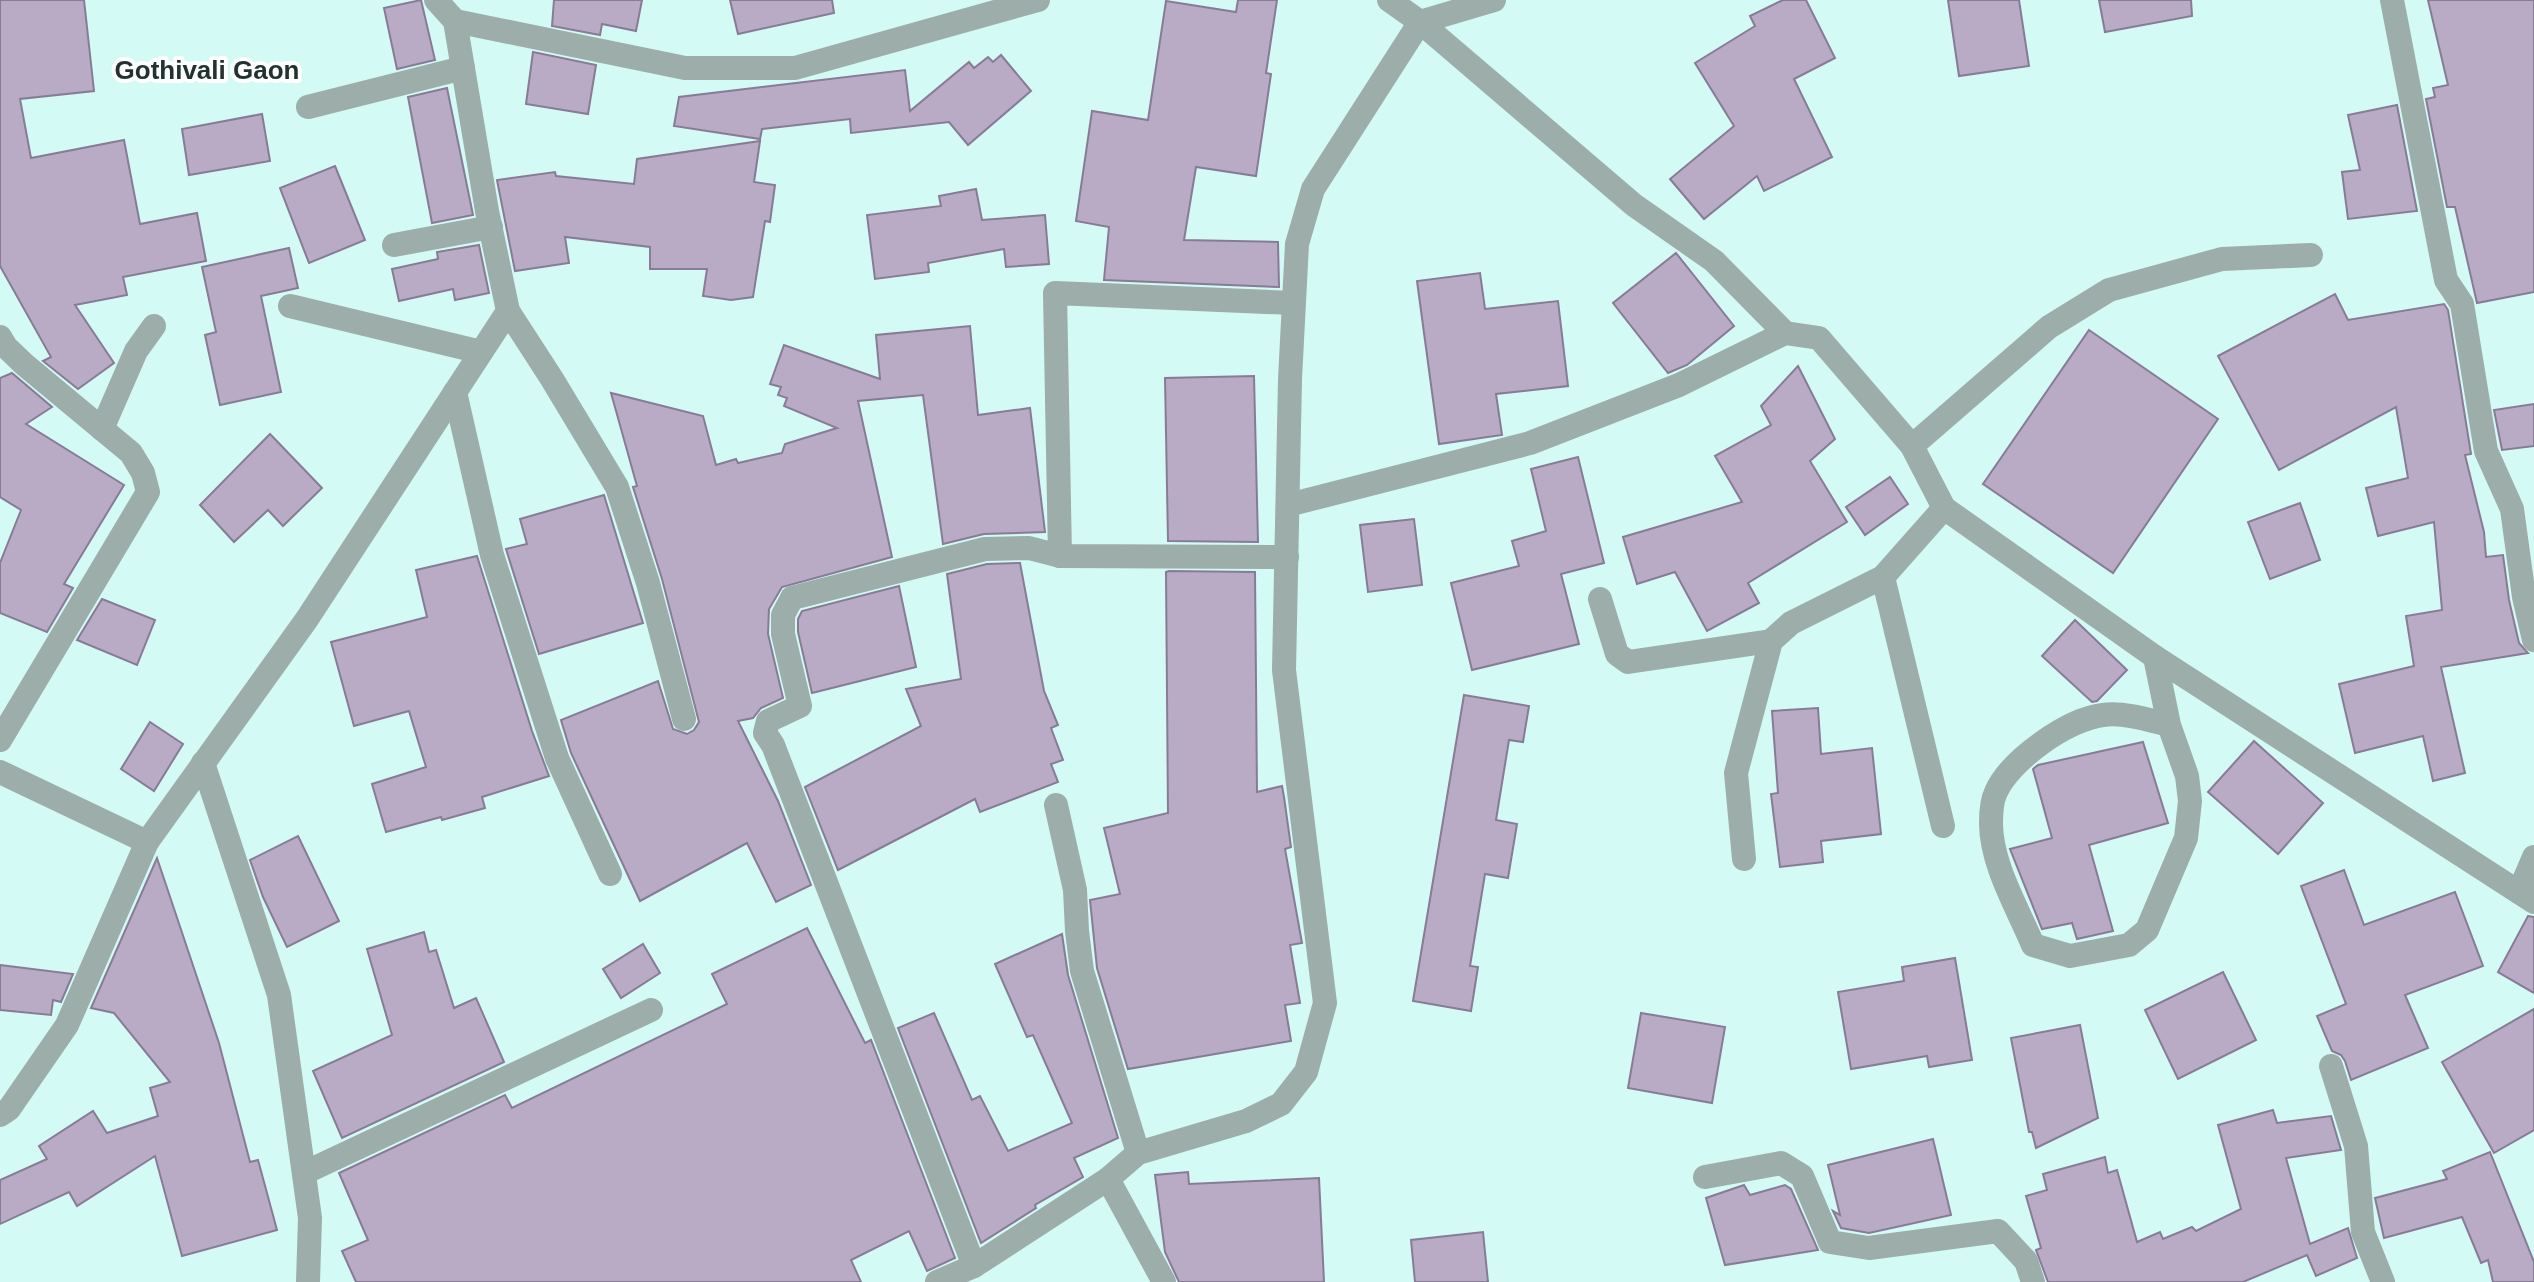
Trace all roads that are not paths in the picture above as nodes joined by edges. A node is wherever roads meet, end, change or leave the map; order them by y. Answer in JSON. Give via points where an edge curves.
{"nodes":[{"id":1,"x":436,"y":0,"type":"edge"},
{"id":2,"x":1038,"y":0,"type":"edge"},
{"id":3,"x":1389,"y":0,"type":"edge"},
{"id":4,"x":1494,"y":0,"type":"edge"},
{"id":5,"x":2392,"y":0,"type":"edge"},
{"id":6,"x":455,"y":21,"type":"junction"},
{"id":7,"x":1420,"y":22,"type":"junction"},
{"id":8,"x":463,"y":68,"type":"junction"},
{"id":9,"x":308,"y":107,"type":"dead end"},
{"id":10,"x":491,"y":227,"type":"junction"},
{"id":11,"x":394,"y":245,"type":"dead end"},
{"id":12,"x":2311,"y":255,"type":"dead end"},
{"id":13,"x":1293,"y":303,"type":"junction"},
{"id":14,"x":290,"y":306,"type":"dead end"},
{"id":15,"x":508,"y":311,"type":"junction"},
{"id":16,"x":154,"y":326,"type":"dead end"},
{"id":17,"x":1785,"y":333,"type":"junction"},
{"id":18,"x":0,"y":337,"type":"edge"},
{"id":19,"x":481,"y":352,"type":"junction"},
{"id":20,"x":455,"y":392,"type":"junction"},
{"id":21,"x":102,"y":429,"type":"junction"},
{"id":22,"x":1912,"y":446,"type":"junction"},
{"id":23,"x":1288,"y":505,"type":"junction"},
{"id":24,"x":2523,"y":507,"type":"edge"},
{"id":25,"x":1944,"y":508,"type":"junction"},
{"id":26,"x":1060,"y":556,"type":"junction"},
{"id":27,"x":1287,"y":557,"type":"junction"},
{"id":28,"x":1883,"y":577,"type":"junction"},
{"id":29,"x":1600,"y":599,"type":"dead end"},
{"id":30,"x":2534,"y":640,"type":"edge"},
{"id":31,"x":1771,"y":641,"type":"junction"},
{"id":32,"x":2155,"y":657,"type":"junction"},
{"id":33,"x":684,"y":719,"type":"dead end"},
{"id":34,"x":2169,"y":725,"type":"junction"},
{"id":35,"x":0,"y":740,"type":"edge"},
{"id":36,"x":203,"y":763,"type":"junction"},
{"id":37,"x":0,"y":772,"type":"edge"},
{"id":38,"x":1056,"y":805,"type":"dead end"},
{"id":39,"x":1943,"y":826,"type":"dead end"},
{"id":40,"x":147,"y":842,"type":"junction"},
{"id":41,"x":2534,"y":857,"type":"edge"},
{"id":42,"x":1744,"y":859,"type":"dead end"},
{"id":43,"x":610,"y":874,"type":"dead end"},
{"id":44,"x":2526,"y":897,"type":"edge"},
{"id":45,"x":651,"y":1010,"type":"dead end"},
{"id":46,"x":2331,"y":1066,"type":"dead end"},
{"id":47,"x":0,"y":1115,"type":"edge"},
{"id":48,"x":1138,"y":1153,"type":"junction"},
{"id":49,"x":304,"y":1173,"type":"junction"},
{"id":50,"x":1705,"y":1177,"type":"dead end"},
{"id":51,"x":1108,"y":1179,"type":"junction"},
{"id":52,"x":974,"y":1266,"type":"junction"},
{"id":53,"x":308,"y":1282,"type":"edge"},
{"id":54,"x":937,"y":1282,"type":"edge"},
{"id":55,"x":1164,"y":1282,"type":"edge"},
{"id":56,"x":2033,"y":1282,"type":"edge"},
{"id":57,"x":2383,"y":1282,"type":"edge"}],
"edges":[{"from":1,"to":6,"type":"street"},
{"from":2,"to":6,"type":"street","via":[[795,68],[685,68]]},
{"from":3,"to":7,"type":"street"},
{"from":4,"to":7,"type":"street"},
{"from":5,"to":24,"type":"street","via":[[2446,280],[2462,304],[2486,451]]},
{"from":6,"to":8,"type":"street"},
{"from":7,"to":13,"type":"street","via":[[1313,189],[1297,244]]},
{"from":7,"to":17,"type":"street","via":[[1634,205],[1714,261]]},
{"from":8,"to":9,"type":"street"},
{"from":8,"to":10,"type":"street"},
{"from":10,"to":11,"type":"street"},
{"from":10,"to":15,"type":"street"},
{"from":12,"to":22,"type":"street","via":[[2222,259],[2109,290],[2049,327]]},
{"from":13,"to":23,"type":"street"},
{"from":13,"to":26,"type":"street","via":[[1055,293]]},
{"from":14,"to":19,"type":"street"},
{"from":15,"to":19,"type":"street"},
{"from":15,"to":33,"type":"street","via":[[617,487]]},
{"from":16,"to":21,"type":"street","via":[[136,351]]},
{"from":17,"to":22,"type":"street","via":[[1819,338]]},
{"from":17,"to":23,"type":"street","via":[[1679,385],[1530,443]]},
{"from":18,"to":21,"type":"street","via":[[25,365]]},
{"from":19,"to":20,"type":"street"},
{"from":20,"to":36,"type":"street","via":[[307,619]]},
{"from":20,"to":43,"type":"street","via":[[492,555],[552,743]]},
{"from":21,"to":35,"type":"street","via":[[131,453],[148,492]]},
{"from":22,"to":25,"type":"street"},
{"from":23,"to":27,"type":"street"},
{"from":24,"to":30,"type":"street","via":[[2524,597]]},
{"from":25,"to":28,"type":"street"},
{"from":25,"to":32,"type":"street"},
{"from":26,"to":27,"type":"street"},
{"from":26,"to":52,"type":"street","via":[[1029,548],[985,549],[792,598],[783,615],[783,634],[800,706],[765,727]]},
{"from":27,"to":48,"type":"street","via":[[1284,670],[1325,1003],[1306,1072],[1281,1104],[1246,1121]]},
{"from":28,"to":31,"type":"street","via":[[1791,623]]},
{"from":28,"to":39,"type":"street"},
{"from":29,"to":31,"type":"street","via":[[1617,654],[1628,662]]},
{"from":31,"to":42,"type":"street","via":[[1736,773]]},
{"from":32,"to":34,"type":"street"},
{"from":32,"to":44,"type":"street"},
{"from":34,"to":34,"type":"street","via":[[2104,714],[2078,720],[2015,765],[1996,793],[1990,820],[1993,849],[2033,945],[2070,956],[2129,945],[2147,930],[2178,862],[2188,825],[2187,776]]},
{"from":36,"to":40,"type":"street"},
{"from":36,"to":49,"type":"street","via":[[279,995]]},
{"from":37,"to":40,"type":"street"},
{"from":38,"to":48,"type":"street","via":[[1075,890],[1082,971]]},
{"from":40,"to":47,"type":"street","via":[[67,1025]]},
{"from":41,"to":44,"type":"street"},
{"from":45,"to":49,"type":"street"},
{"from":46,"to":57,"type":"street","via":[[2356,1146],[2363,1232]]},
{"from":48,"to":51,"type":"street"},
{"from":49,"to":53,"type":"street","via":[[310,1218]]},
{"from":50,"to":56,"type":"street","via":[[1781,1163],[1802,1176],[1830,1242],[1869,1248],[1998,1231],[2026,1261]]},
{"from":51,"to":52,"type":"street"},
{"from":51,"to":55,"type":"street"},
{"from":52,"to":54,"type":"street"}]}
